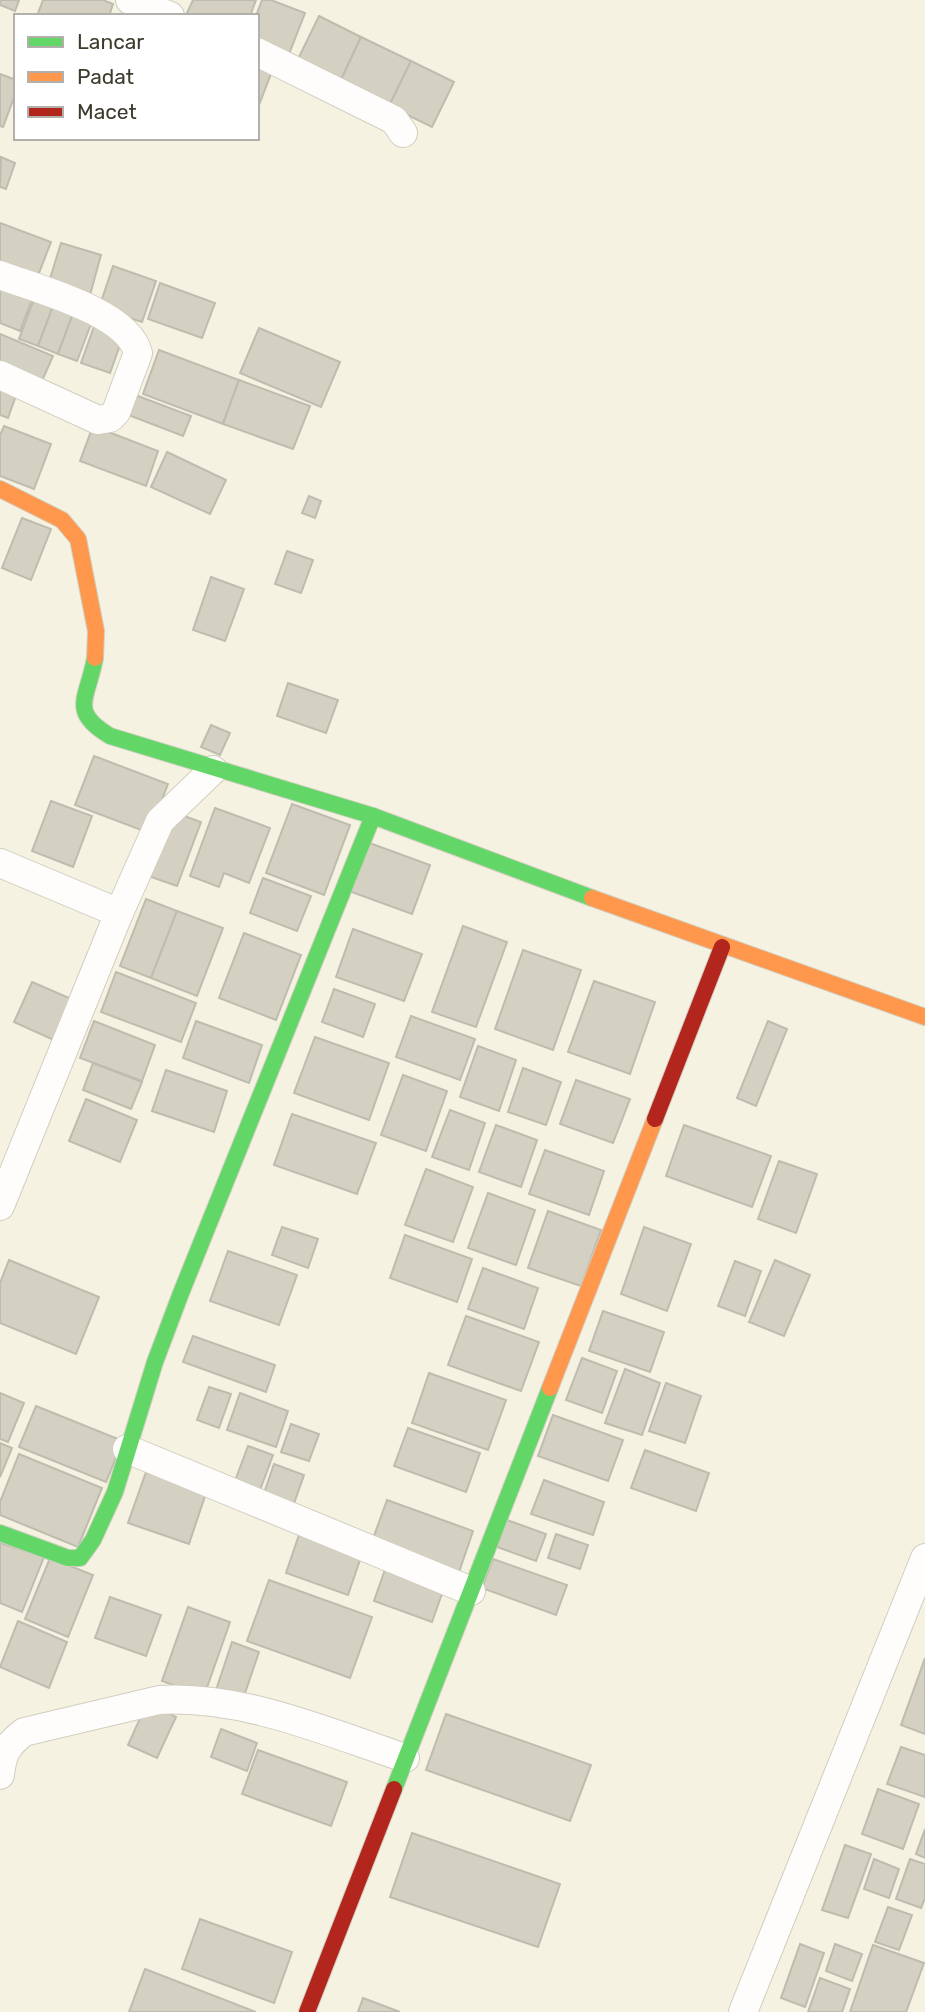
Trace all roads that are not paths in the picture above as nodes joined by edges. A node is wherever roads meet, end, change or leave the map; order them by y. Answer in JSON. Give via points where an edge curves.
{"nodes":[{"id":1,"x":130,"y":0,"type":"edge"},
{"id":2,"x":165,"y":14,"type":"edge"},
{"id":3,"x":259,"y":53,"type":"edge"},
{"id":4,"x":404,"y":133,"type":"dead end"},
{"id":5,"x":0,"y":275,"type":"edge"},
{"id":6,"x":0,"y":375,"type":"edge"},
{"id":7,"x":0,"y":489,"type":"edge"},
{"id":8,"x":213,"y":769,"type":"junction"},
{"id":9,"x":373,"y":816,"type":"junction"},
{"id":10,"x":0,"y":863,"type":"edge"},
{"id":11,"x":119,"y":913,"type":"junction"},
{"id":12,"x":722,"y":947,"type":"junction"},
{"id":13,"x":925,"y":1017,"type":"edge"},
{"id":14,"x":0,"y":1206,"type":"edge"},
{"id":15,"x":127,"y":1449,"type":"junction"},
{"id":16,"x":0,"y":1533,"type":"edge"},
{"id":17,"x":925,"y":1558,"type":"edge"},
{"id":18,"x":471,"y":1591,"type":"junction"},
{"id":19,"x":405,"y":1758,"type":"junction"},
{"id":20,"x":1,"y":1762,"type":"edge"},
{"id":21,"x":307,"y":2012,"type":"edge"},
{"id":22,"x":743,"y":2012,"type":"edge"}],
"edges":[{"from":1,"to":2,"type":"street"},
{"from":3,"to":4,"type":"street","via":[[394,120]]},
{"from":5,"to":6,"type":"street","via":[[110,318],[131,336],[138,353],[116,412],[98,420]]},
{"from":7,"to":8,"type":"street","via":[[62,520],[78,539],[96,631],[95,660],[82,709],[90,724],[110,736]]},
{"from":8,"to":9,"type":"street"},
{"from":8,"to":11,"type":"street","via":[[160,821]]},
{"from":9,"to":12,"type":"street"},
{"from":9,"to":15,"type":"street","via":[[224,1181],[154,1364]]},
{"from":10,"to":11,"type":"street"},
{"from":11,"to":14,"type":"street"},
{"from":12,"to":13,"type":"street"},
{"from":12,"to":18,"type":"street"},
{"from":15,"to":16,"type":"street","via":[[101,1529],[80,1558],[68,1558]]},
{"from":15,"to":18,"type":"street"},
{"from":17,"to":22,"type":"street"},
{"from":18,"to":19,"type":"street"},
{"from":19,"to":20,"type":"street","via":[[271,1713],[179,1699],[24,1732],[9,1743]]},
{"from":19,"to":21,"type":"street"}]}
